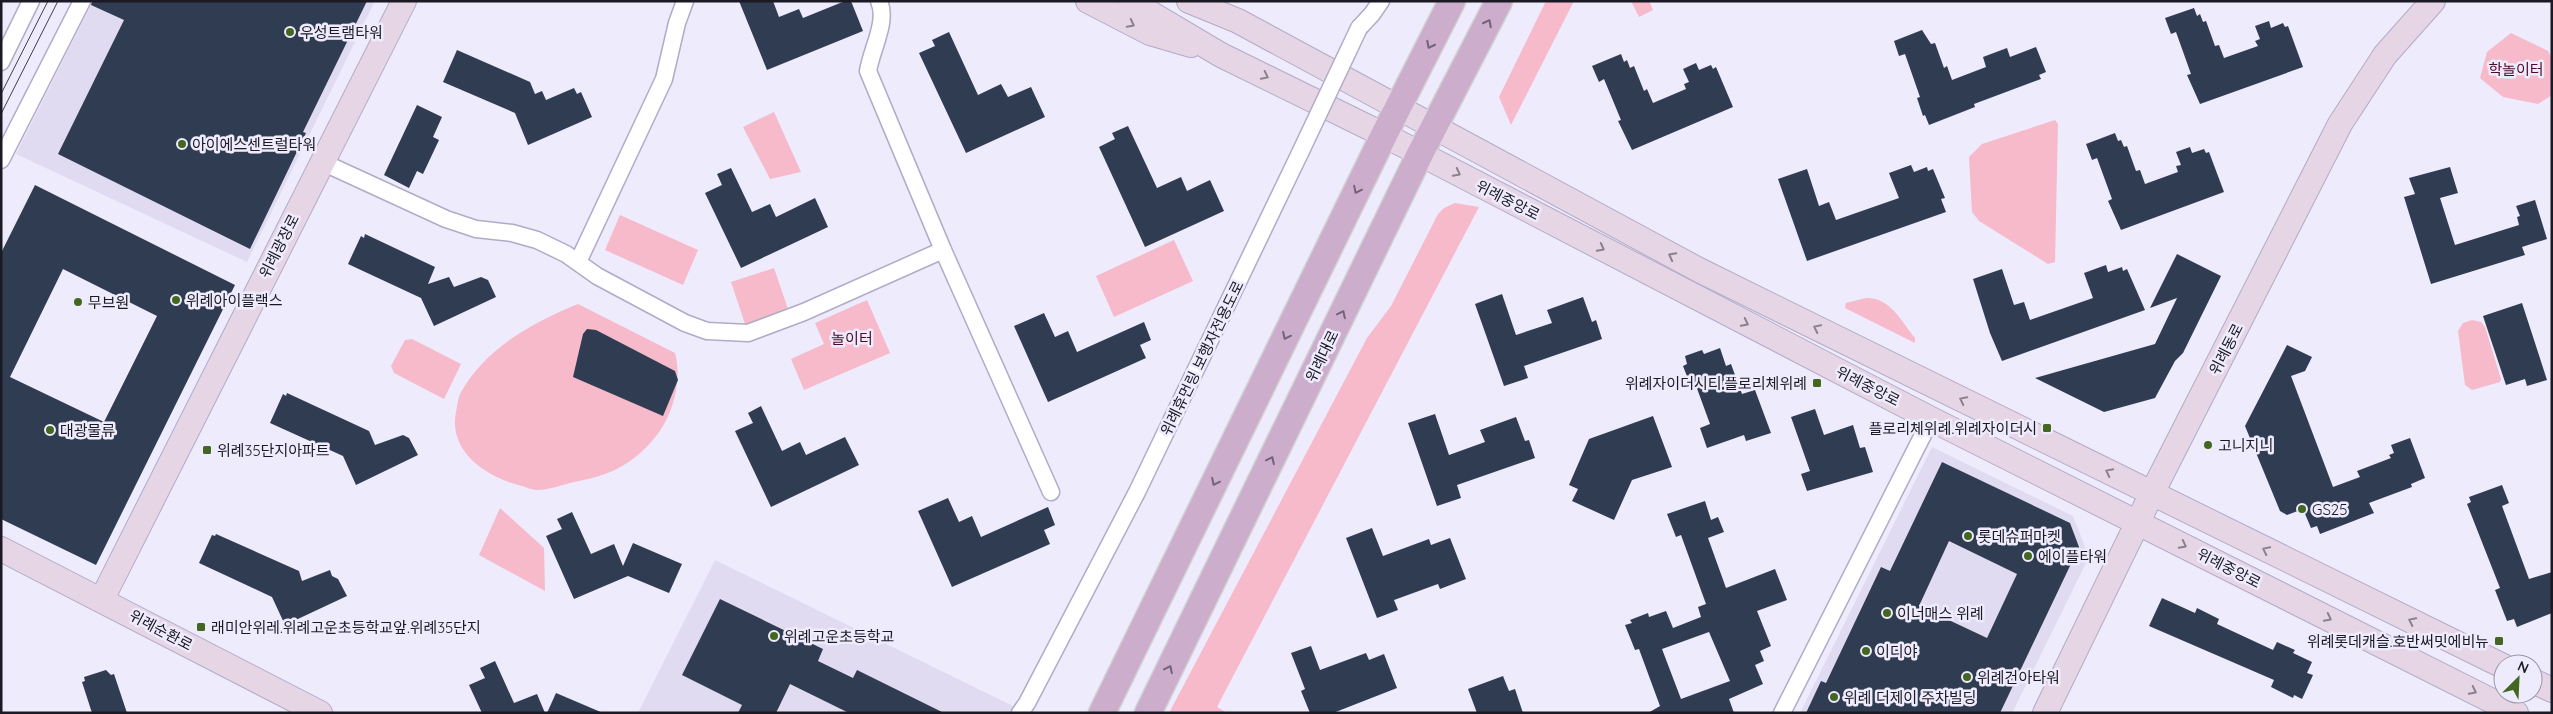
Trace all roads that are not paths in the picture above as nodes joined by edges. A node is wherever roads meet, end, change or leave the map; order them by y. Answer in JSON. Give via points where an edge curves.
{"nodes":[{"id":1,"x":31,"y":1,"type":"edge"},
{"id":2,"x":82,"y":1,"type":"edge"},
{"id":3,"x":404,"y":1,"type":"edge"},
{"id":4,"x":685,"y":1,"type":"edge"},
{"id":5,"x":879,"y":1,"type":"edge"},
{"id":6,"x":1088,"y":1,"type":"edge"},
{"id":7,"x":1130,"y":1,"type":"edge"},
{"id":8,"x":1189,"y":1,"type":"edge"},
{"id":9,"x":1210,"y":1,"type":"edge"},
{"id":10,"x":1380,"y":1,"type":"edge"},
{"id":11,"x":1452,"y":1,"type":"edge"},
{"id":12,"x":1499,"y":1,"type":"edge"},
{"id":13,"x":2433,"y":1,"type":"edge"},
{"id":14,"x":1238,"y":21,"type":"junction"},
{"id":15,"x":1221,"y":55,"type":"junction"},
{"id":16,"x":1,"y":62,"type":"edge"},
{"id":17,"x":1397,"y":109,"type":"junction"},
{"id":18,"x":1434,"y":128,"type":"junction"},
{"id":19,"x":1384,"y":135,"type":"junction"},
{"id":20,"x":1420,"y":154,"type":"junction"},
{"id":21,"x":1,"y":160,"type":"edge"},
{"id":22,"x":322,"y":162,"type":"junction"},
{"id":23,"x":943,"y":250,"type":"junction"},
{"id":24,"x":578,"y":262,"type":"junction"},
{"id":25,"x":1931,"y":419,"type":"junction"},
{"id":26,"x":1051,"y":492,"type":"dead end"},
{"id":27,"x":2152,"y":493,"type":"junction"},
{"id":28,"x":2140,"y":523,"type":"junction"},
{"id":29,"x":1,"y":549,"type":"edge"},
{"id":30,"x":102,"y":599,"type":"junction"},
{"id":31,"x":2493,"y":661,"type":"edge"},
{"id":32,"x":320,"y":713,"type":"edge"},
{"id":33,"x":1020,"y":713,"type":"edge"},
{"id":34,"x":1102,"y":713,"type":"edge"},
{"id":35,"x":1148,"y":713,"type":"edge"},
{"id":36,"x":1782,"y":713,"type":"edge"},
{"id":37,"x":2045,"y":713,"type":"edge"},
{"id":38,"x":2516,"y":713,"type":"edge"}],
"edges":[{"from":1,"to":16,"type":"street"},
{"from":2,"to":21,"type":"street"},
{"from":3,"to":22,"type":"main road","name":"위례광장로"},
{"from":4,"to":24,"type":"street","via":[[664,79]]},
{"from":5,"to":23,"type":"street","via":[[884,15],[868,71]]},
{"from":6,"to":15,"type":"main road","name":"위례중앙로","one_way":true,"via":[[1150,33]]},
{"from":7,"to":15,"type":"main road","name":"위례중앙로"},
{"from":8,"to":14,"type":"main road","name":"위례중앙로"},
{"from":9,"to":14,"type":"main road","name":"위례중앙로"},
{"from":10,"to":33,"type":"street","name":"위례휴먼링 보행자전용도로","bridge":true,"via":[[1359,28],[1137,492]]},
{"from":11,"to":17,"type":"main road","one_way":true},
{"from":18,"to":12,"type":"main road","name":"위례대로","one_way":true},
{"from":13,"to":27,"type":"main road","name":"위례동로","via":[[2385,55],[2340,124]]},
{"from":14,"to":17,"type":"main road","name":"위례중앙로"},
{"from":15,"to":19,"type":"main road","name":"위례중앙로","one_way":true},
{"from":17,"to":18,"type":"main road","name":"위례중앙로"},
{"from":17,"to":19,"type":"main road"},
{"from":18,"to":20,"type":"main road","name":"위례대로"},
{"from":27,"to":18,"type":"main road","name":"위례중앙로","one_way":true,"via":[[1698,270]]},
{"from":19,"to":20,"type":"main road","name":"위례중앙로"},
{"from":19,"to":34,"type":"main road","one_way":true},
{"from":20,"to":25,"type":"main road","name":"위례중앙로","one_way":true},
{"from":35,"to":20,"type":"main road","name":"위례대로","one_way":true},
{"from":22,"to":24,"type":"street","via":[[446,219],[476,229],[537,240]]},
{"from":22,"to":30,"type":"main road","name":"위례광장로"},
{"from":23,"to":24,"type":"street","via":[[804,312],[748,333],[707,331],[685,323],[597,276]]},
{"from":23,"to":26,"type":"street"},
{"from":25,"to":28,"type":"main road","name":"위례중앙로"},
{"from":25,"to":36,"type":"street"},
{"from":27,"to":28,"type":"main road","name":"위례동로"},
{"from":31,"to":27,"type":"main road","name":"위례중앙로","one_way":true},
{"from":28,"to":37,"type":"main road","name":"위례동로"},
{"from":28,"to":38,"type":"main road","name":"위례중앙로","one_way":true},
{"from":29,"to":30,"type":"main road","name":"위례순환로"},
{"from":30,"to":32,"type":"main road","name":"위례순환로"}]}
